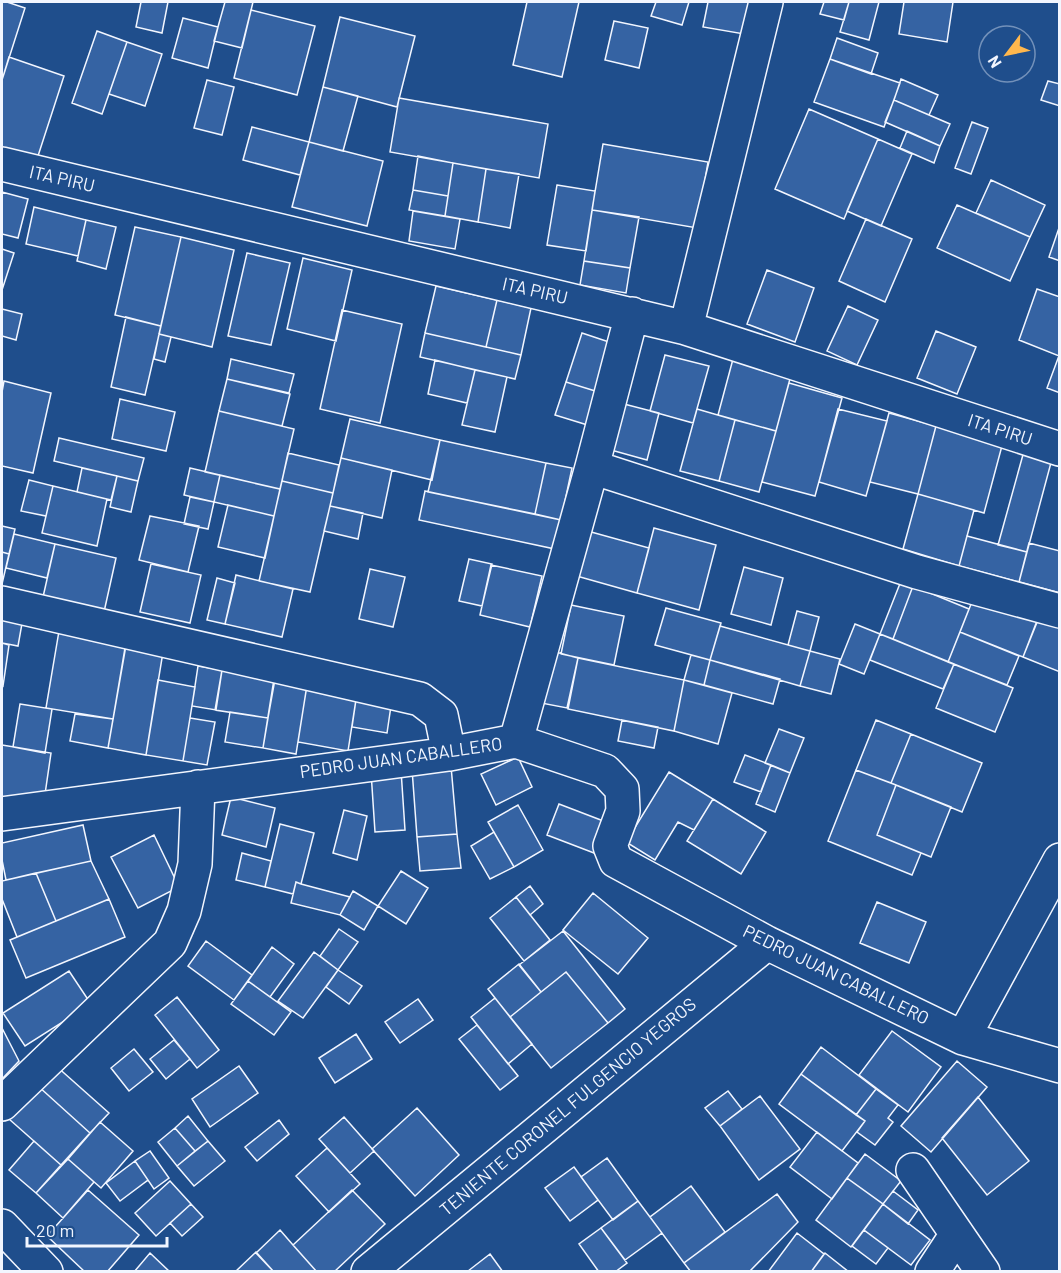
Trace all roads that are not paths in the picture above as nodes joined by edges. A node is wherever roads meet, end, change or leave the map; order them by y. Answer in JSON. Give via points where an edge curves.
{"nodes":[{"id":1,"x":766,"y":2,"type":"edge"},
{"id":2,"x":2,"y":164,"type":"edge"},
{"id":3,"x":632,"y":315,"type":"junction"},
{"id":4,"x":686,"y":328,"type":"junction"},
{"id":5,"x":1059,"y":449,"type":"edge"},
{"id":6,"x":592,"y":467,"type":"junction"},
{"id":7,"x":2,"y":603,"type":"edge"},
{"id":8,"x":1059,"y":611,"type":"edge"},
{"id":9,"x":516,"y":741,"type":"junction"},
{"id":10,"x":449,"y":754,"type":"junction"},
{"id":11,"x":198,"y":787,"type":"junction"},
{"id":12,"x":2,"y":814,"type":"edge"},
{"id":13,"x":1059,"y":860,"type":"edge"},
{"id":14,"x":767,"y":943,"type":"junction"},
{"id":15,"x":963,"y":1038,"type":"junction"},
{"id":16,"x":1059,"y":1066,"type":"edge"},
{"id":17,"x":2,"y":1104,"type":"edge"},
{"id":18,"x":913,"y":1170,"type":"dead end"},
{"id":19,"x":2,"y":1226,"type":"edge"},
{"id":20,"x":957,"y":1234,"type":"junction"},
{"id":21,"x":46,"y":1272,"type":"edge"},
{"id":22,"x":368,"y":1272,"type":"edge"},
{"id":23,"x":932,"y":1272,"type":"edge"},
{"id":24,"x":983,"y":1272,"type":"edge"}],
"edges":[{"from":1,"to":4,"type":"street"},
{"from":2,"to":3,"type":"street","name":"ITA PIRU"},
{"from":3,"to":4,"type":"street","name":"ITA PIRU"},
{"from":3,"to":6,"type":"street"},
{"from":4,"to":5,"type":"street","name":"ITA PIRU"},
{"from":6,"to":8,"type":"street","via":[[917,572]]},
{"from":6,"to":9,"type":"street"},
{"from":7,"to":10,"type":"street","via":[[420,699],[441,715]]},
{"from":9,"to":10,"type":"street","name":"PEDRO JUAN CABALLERO"},
{"from":9,"to":14,"type":"street","name":"PEDRO JUAN CABALLERO","via":[[604,771],[622,789],[623,811],[610,846],[616,861]]},
{"from":10,"to":11,"type":"street","name":"PEDRO JUAN CABALLERO"},
{"from":11,"to":12,"type":"street","name":"PEDRO JUAN CABALLERO"},
{"from":11,"to":17,"type":"street","via":[[195,864],[184,911],[170,943]]},
{"from":13,"to":15,"type":"street"},
{"from":14,"to":15,"type":"street","name":"PEDRO JUAN CABALLERO"},
{"from":14,"to":22,"type":"street","name":"TENIENTE CORONEL FULGENCIO YEGROS"},
{"from":15,"to":16,"type":"street","name":"PEDRO JUAN CABALLERO"},
{"from":18,"to":20,"type":"street"},
{"from":19,"to":21,"type":"street"},
{"from":20,"to":23,"type":"street"},
{"from":20,"to":24,"type":"street"}]}
